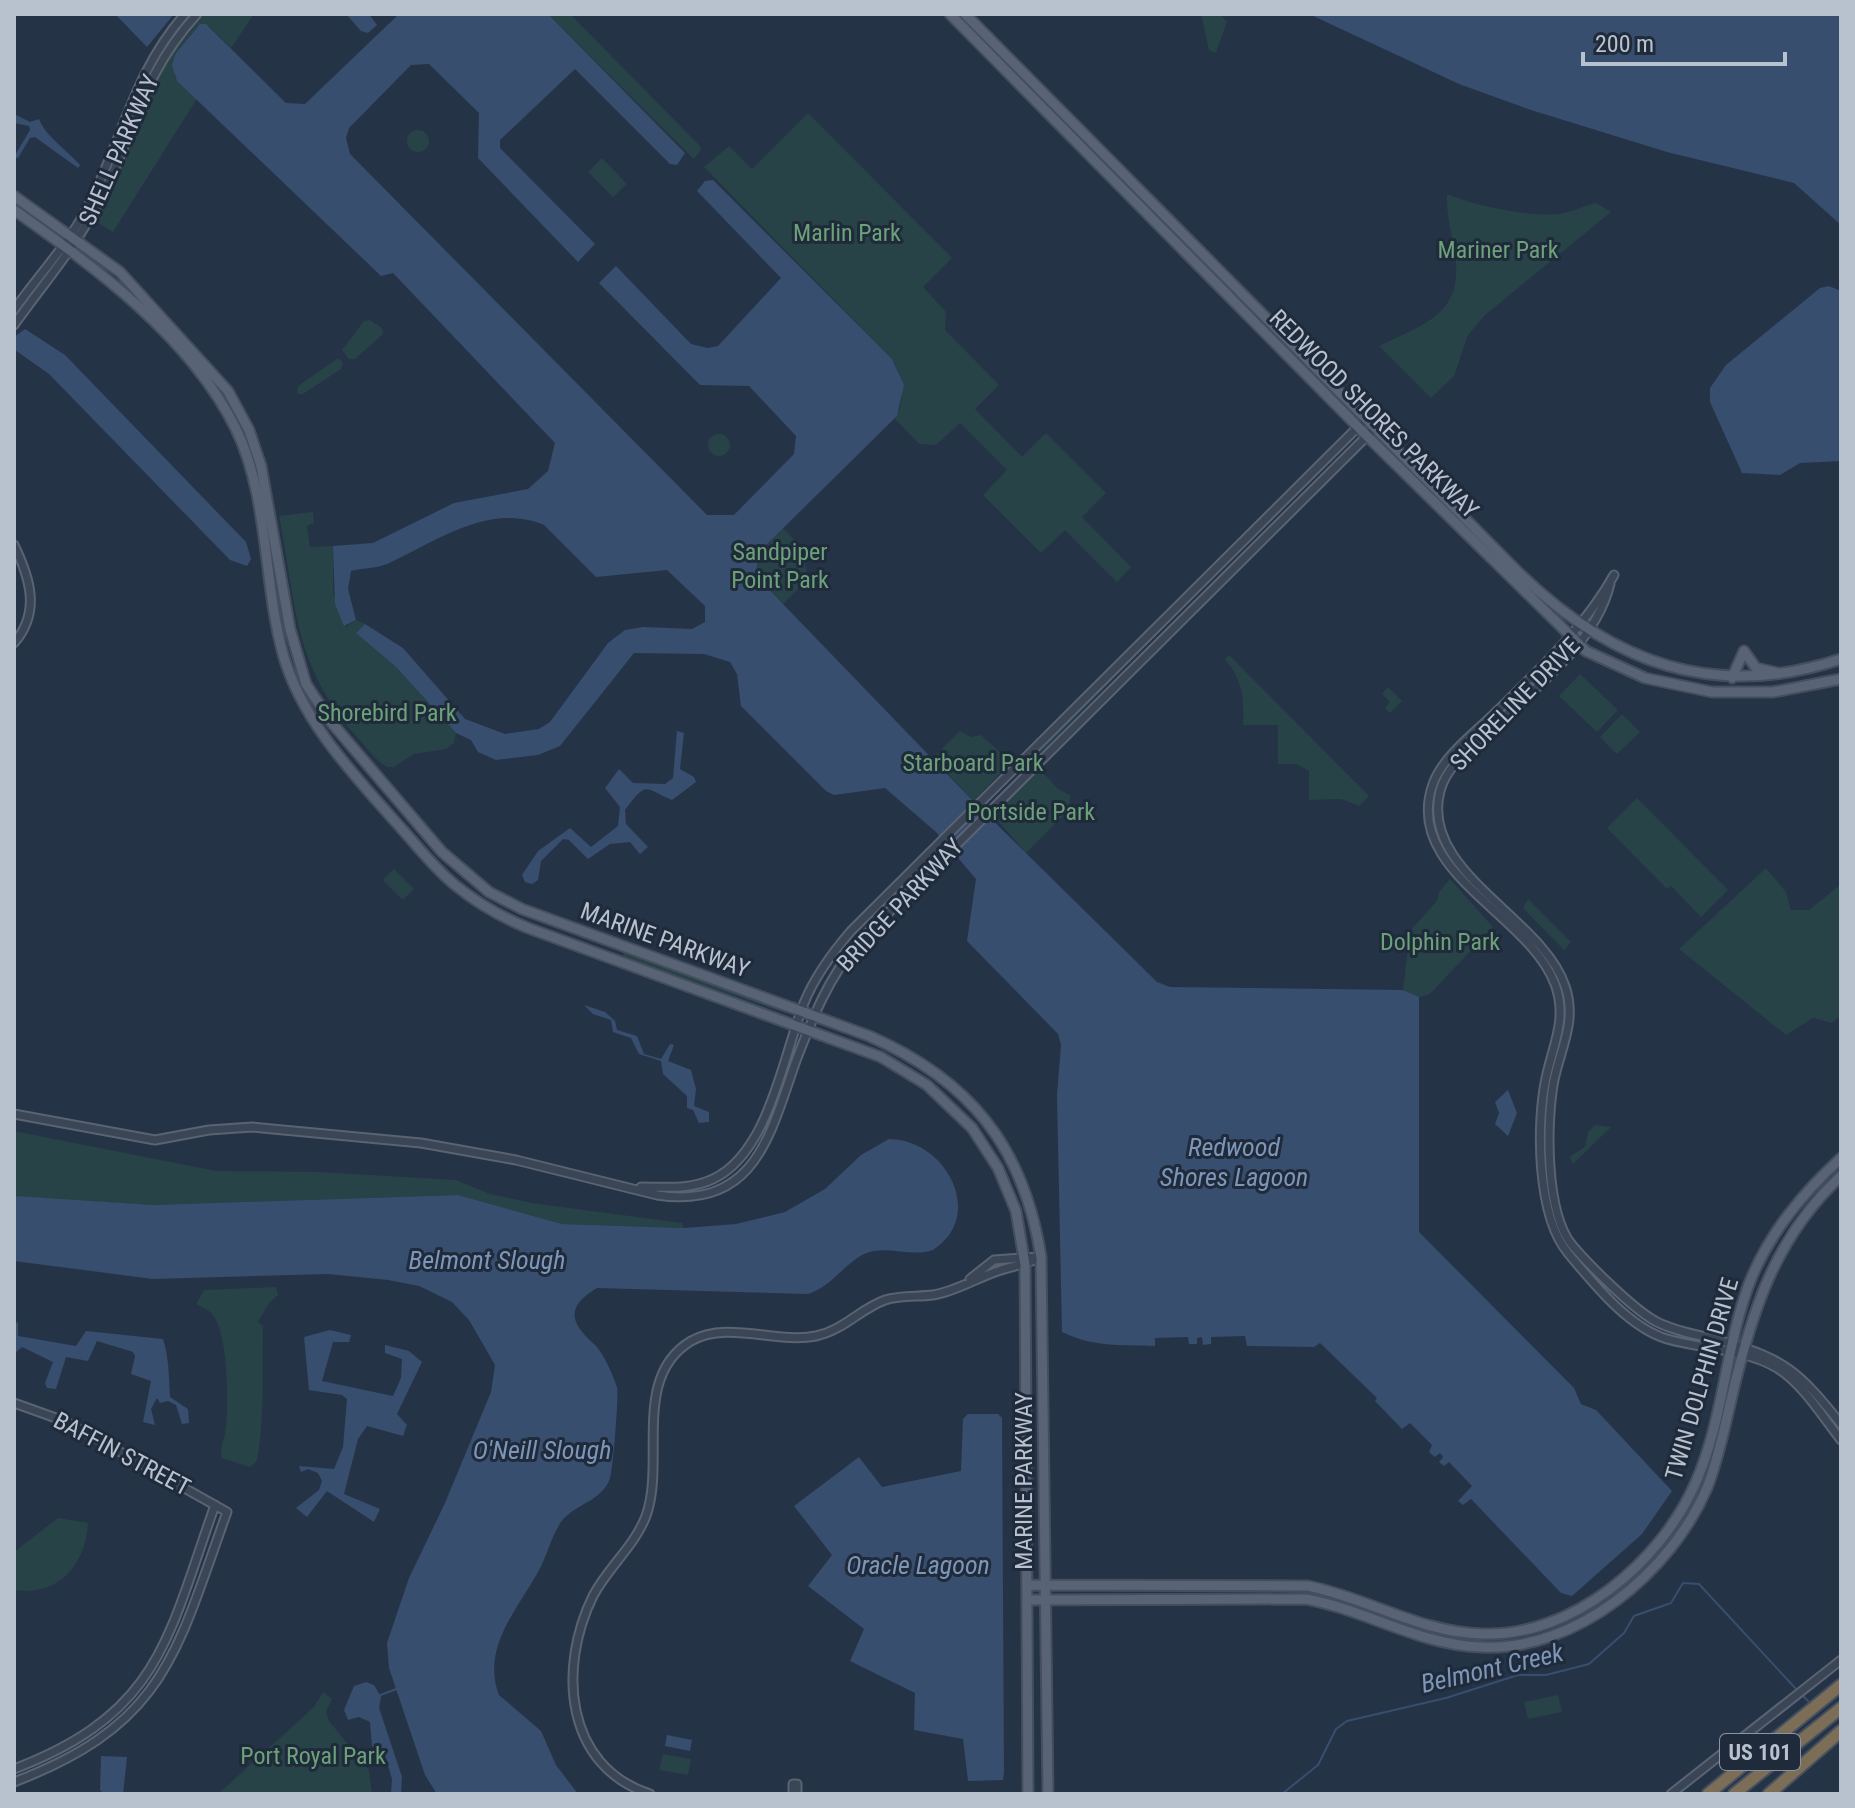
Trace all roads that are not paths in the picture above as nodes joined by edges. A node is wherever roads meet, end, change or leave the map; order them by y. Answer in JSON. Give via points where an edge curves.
{"nodes":[{"id":1,"x":185,"y":14,"type":"edge"},
{"id":2,"x":197,"y":14,"type":"edge"},
{"id":3,"x":950,"y":14,"type":"edge"},
{"id":4,"x":965,"y":14,"type":"edge"},
{"id":5,"x":14,"y":196,"type":"edge"},
{"id":6,"x":14,"y":210,"type":"edge"},
{"id":7,"x":73,"y":237,"type":"junction"},
{"id":8,"x":66,"y":247,"type":"junction"},
{"id":9,"x":14,"y":310,"type":"edge"},
{"id":10,"x":14,"y":325,"type":"edge"},
{"id":11,"x":1367,"y":418,"type":"junction"},
{"id":12,"x":1376,"y":427,"type":"junction"},
{"id":13,"x":1362,"y":431,"type":"junction"},
{"id":14,"x":14,"y":545,"type":"edge"},
{"id":15,"x":1612,"y":578,"type":"dead end"},
{"id":16,"x":1583,"y":627,"type":"junction"},
{"id":17,"x":1573,"y":640,"type":"junction"},
{"id":18,"x":14,"y":643,"type":"edge"},
{"id":19,"x":1841,"y":659,"type":"edge"},
{"id":20,"x":1785,"y":674,"type":"junction"},
{"id":21,"x":1732,"y":678,"type":"junction"},
{"id":22,"x":1841,"y":679,"type":"edge"},
{"id":23,"x":801,"y":1011,"type":"junction"},
{"id":24,"x":813,"y":1016,"type":"junction"},
{"id":25,"x":796,"y":1025,"type":"junction"},
{"id":26,"x":808,"y":1030,"type":"junction"},
{"id":27,"x":14,"y":1114,"type":"edge"},
{"id":28,"x":1841,"y":1158,"type":"edge"},
{"id":29,"x":1841,"y":1176,"type":"edge"},
{"id":30,"x":634,"y":1187,"type":"junction"},
{"id":31,"x":1041,"y":1257,"type":"junction"},
{"id":32,"x":1025,"y":1260,"type":"junction"},
{"id":33,"x":1731,"y":1349,"type":"junction"},
{"id":34,"x":1742,"y":1351,"type":"junction"},
{"id":35,"x":14,"y":1403,"type":"edge"},
{"id":36,"x":1841,"y":1424,"type":"edge"},
{"id":37,"x":1841,"y":1440,"type":"edge"},
{"id":38,"x":215,"y":1505,"type":"junction"},
{"id":39,"x":1028,"y":1585,"type":"junction"},
{"id":40,"x":1044,"y":1585,"type":"junction"},
{"id":41,"x":1028,"y":1600,"type":"junction"},
{"id":42,"x":1044,"y":1600,"type":"junction"},
{"id":43,"x":1841,"y":1660,"type":"edge"},
{"id":44,"x":1841,"y":1685,"type":"edge"},
{"id":45,"x":1841,"y":1708,"type":"edge"},
{"id":46,"x":1839,"y":1733,"type":"edge"},
{"id":47,"x":14,"y":1769,"type":"edge"},
{"id":48,"x":14,"y":1782,"type":"edge"},
{"id":49,"x":1773,"y":1793,"type":"edge"},
{"id":50,"x":650,"y":1794,"type":"edge"},
{"id":51,"x":1028,"y":1794,"type":"edge"},
{"id":52,"x":1048,"y":1794,"type":"edge"},
{"id":53,"x":1671,"y":1794,"type":"edge"},
{"id":54,"x":1708,"y":1794,"type":"edge"},
{"id":55,"x":1734,"y":1794,"type":"edge"}],
"edges":[{"from":1,"to":7,"type":"street","name":"SHELL PARKWAY","via":[[135,89]]},
{"from":2,"to":7,"type":"street","name":"SHELL PARKWAY","via":[[149,81],[103,195]]},
{"from":3,"to":13,"type":"main road","name":"REDWOOD SHORES PARKWAY"},
{"from":4,"to":11,"type":"main road","name":"REDWOOD SHORES PARKWAY"},
{"from":5,"to":7,"type":"main road","name":"MARINE PARKWAY"},
{"from":6,"to":8,"type":"main road","name":"MARINE PARKWAY"},
{"from":7,"to":8,"type":"street","name":"SHELL PARKWAY"},
{"from":7,"to":23,"type":"main road","name":"MARINE PARKWAY","via":[[120,272],[233,399],[261,466],[295,653],[306,684],[331,722],[442,852],[489,892],[522,909]]},
{"from":8,"to":9,"type":"street","name":"SHELL PARKWAY"},
{"from":8,"to":10,"type":"street","name":"SHELL PARKWAY"},
{"from":8,"to":25,"type":"main road","name":"MARINE PARKWAY","via":[[128,296],[217,396],[245,454],[281,644],[303,703],[332,746],[439,870],[471,898],[518,924]]},
{"from":11,"to":12,"type":"main road","name":"REDWOOD SHORES PARKWAY"},
{"from":11,"to":13,"type":"street","name":"BRIDGE PARKWAY"},
{"from":12,"to":13,"type":"street","name":"BRIDGE PARKWAY"},
{"from":12,"to":16,"type":"main road","name":"REDWOOD SHORES PARKWAY","via":[[1536,590]]},
{"from":13,"to":17,"type":"main road","name":"REDWOOD SHORES PARKWAY"},
{"from":13,"to":23,"type":"street","name":"BRIDGE PARKWAY","via":[[894,886],[832,954]]},
{"from":13,"to":24,"type":"street","name":"BRIDGE PARKWAY","via":[[903,896],[841,963]]},
{"from":14,"to":18,"type":"street","via":[[31,593],[29,616]]},
{"from":15,"to":16,"type":"street","name":"SHORELINE DRIVE"},
{"from":16,"to":17,"type":"street","name":"SHORELINE DRIVE"},
{"from":16,"to":21,"type":"main road","name":"REDWOOD SHORES PARKWAY","via":[[1656,662]]},
{"from":17,"to":22,"type":"main road","name":"REDWOOD SHORES PARKWAY","via":[[1637,675],[1712,692],[1782,691]]},
{"from":17,"to":33,"type":"street","name":"SHORELINE DRIVE","via":[[1450,770],[1439,796],[1439,831],[1459,863],[1549,955],[1565,986],[1569,1032],[1554,1082],[1551,1115],[1554,1199],[1564,1233],[1651,1319]]},
{"from":17,"to":33,"type":"street","name":"SHORELINE DRIVE","via":[[1440,769],[1429,799],[1430,829],[1444,859],[1539,956],[1558,991],[1561,1027],[1543,1100],[1546,1205],[1558,1240],[1638,1325],[1665,1338]]},
{"from":19,"to":20,"type":"main road","name":"REDWOOD SHORES PARKWAY"},
{"from":20,"to":21,"type":"main road","name":"REDWOOD SHORES PARKWAY"},
{"from":20,"to":21,"type":"main road","via":[[1756,668],[1744,651]]},
{"from":23,"to":24,"type":"main road","name":"MARINE PARKWAY"},
{"from":23,"to":25,"type":"street","name":"BRIDGE PARKWAY"},
{"from":24,"to":26,"type":"street","name":"BRIDGE PARKWAY"},
{"from":24,"to":31,"type":"main road","name":"MARINE PARKWAY","via":[[915,1058],[969,1099],[1023,1183]]},
{"from":25,"to":26,"type":"main road","name":"MARINE PARKWAY"},
{"from":25,"to":30,"type":"street","name":"BRIDGE PARKWAY","via":[[759,1129],[741,1158],[701,1184]]},
{"from":26,"to":30,"type":"street","name":"BRIDGE PARKWAY","via":[[772,1131],[739,1179],[697,1197],[669,1197]]},
{"from":26,"to":32,"type":"main road","name":"MARINE PARKWAY","via":[[892,1062],[957,1110],[987,1149],[1008,1189]]},
{"from":27,"to":30,"type":"street","name":"BRIDGE PARKWAY","via":[[151,1140],[252,1127],[421,1143]]},
{"from":28,"to":33,"type":"main road","name":"TWIN DOLPHIN DRIVE","via":[[1799,1200],[1774,1235],[1752,1278]]},
{"from":29,"to":34,"type":"main road","name":"TWIN DOLPHIN DRIVE","via":[[1785,1242],[1757,1298]]},
{"from":31,"to":32,"type":"street"},
{"from":31,"to":40,"type":"main road","name":"MARINE PARKWAY"},
{"from":32,"to":39,"type":"main road","name":"MARINE PARKWAY"},
{"from":32,"to":50,"type":"street","via":[[994,1260],[967,1282],[933,1295],[887,1300],[842,1328],[816,1336],[709,1335],[692,1341],[668,1364],[657,1390],[646,1516],[587,1610],[572,1684],[579,1726],[595,1756],[616,1778]]},
{"from":33,"to":34,"type":"street","name":"SHORELINE DRIVE"},
{"from":33,"to":40,"type":"main road","name":"TWIN DOLPHIN DRIVE","via":[[1700,1472],[1673,1523],[1614,1585],[1552,1622],[1508,1633],[1460,1633],[1345,1594],[1290,1585]]},
{"from":34,"to":36,"type":"street","via":[[1777,1359],[1793,1370]]},
{"from":34,"to":37,"type":"street","via":[[1792,1380]]},
{"from":34,"to":42,"type":"main road","name":"TWIN DOLPHIN DRIVE","via":[[1716,1461],[1683,1530],[1622,1595],[1556,1634],[1510,1646],[1461,1646],[1424,1639],[1341,1607],[1290,1598]]},
{"from":35,"to":38,"type":"street","name":"BAFFIN STREET","via":[[67,1422]]},
{"from":38,"to":47,"type":"street","via":[[166,1641],[139,1687],[111,1718],[74,1743]]},
{"from":38,"to":48,"type":"street","name":"BAFFIN STREET","via":[[227,1512],[180,1638],[154,1688],[119,1726],[81,1754]]},
{"from":39,"to":40,"type":"main road","name":"TWIN DOLPHIN DRIVE"},
{"from":39,"to":41,"type":"main road","name":"MARINE PARKWAY"},
{"from":40,"to":42,"type":"main road","name":"MARINE PARKWAY"},
{"from":41,"to":42,"type":"main road","name":"TWIN DOLPHIN DRIVE"},
{"from":41,"to":51,"type":"main road","name":"MARINE PARKWAY"},
{"from":42,"to":52,"type":"main road","name":"MARINE PARKWAY"},
{"from":43,"to":53,"type":"street"},
{"from":44,"to":54,"type":"highway","number":"US 101"},
{"from":45,"to":55,"type":"highway","number":"US 101"},
{"from":46,"to":49,"type":"highway"}]}
